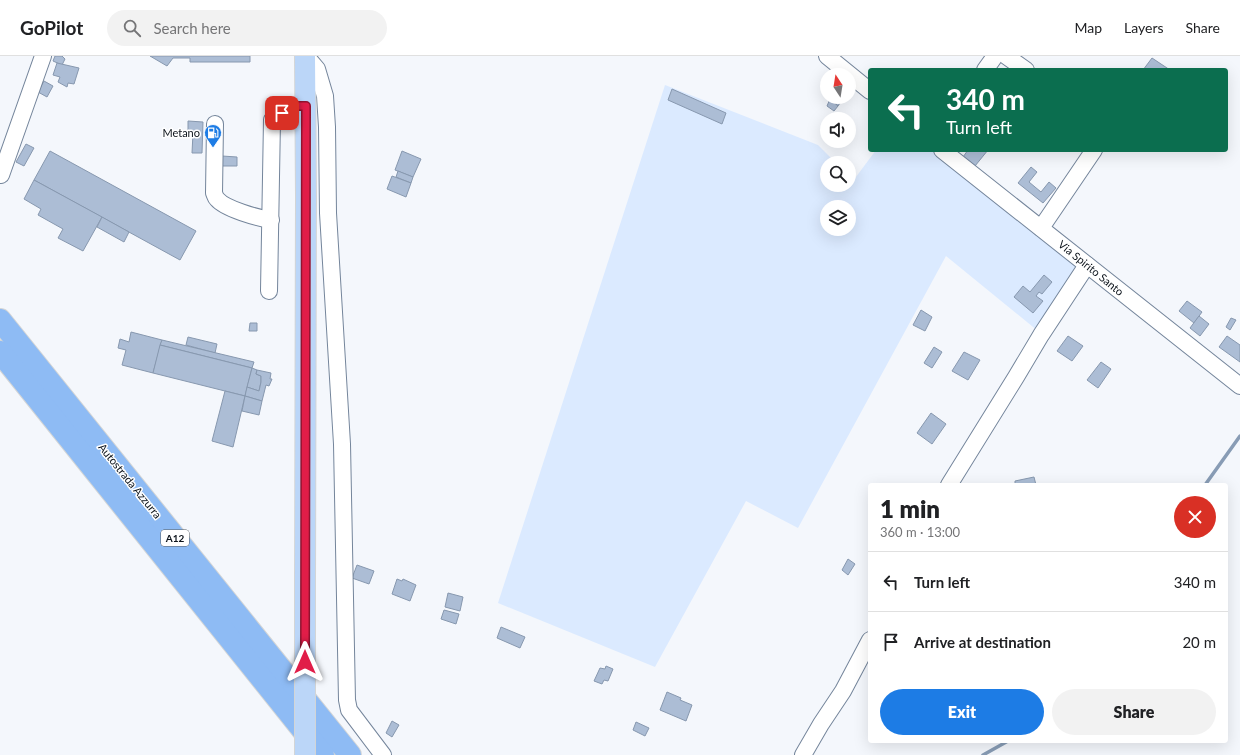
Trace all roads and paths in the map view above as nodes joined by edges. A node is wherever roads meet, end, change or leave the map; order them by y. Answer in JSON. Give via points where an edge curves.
{"nodes":[{"id":1,"x":43,"y":56,"type":"edge"},
{"id":2,"x":305,"y":56,"type":"edge"},
{"id":3,"x":827,"y":56,"type":"edge"},
{"id":4,"x":995,"y":56,"type":"edge"},
{"id":5,"x":1006,"y":56,"type":"edge"},
{"id":6,"x":986,"y":68,"type":"edge"},
{"id":7,"x":1023,"y":68,"type":"edge"},
{"id":8,"x":868,"y":89,"type":"edge"},
{"id":9,"x":306,"y":106,"type":"junction"},
{"id":10,"x":215,"y":124,"type":"dead end"},
{"id":11,"x":945,"y":152,"type":"edge"},
{"id":12,"x":1093,"y":152,"type":"edge"},
{"id":13,"x":1,"y":175,"type":"dead end"},
{"id":14,"x":271,"y":220,"type":"junction"},
{"id":15,"x":1041,"y":228,"type":"junction"},
{"id":16,"x":1087,"y":265,"type":"junction"},
{"id":17,"x":269,"y":291,"type":"dead end"},
{"id":18,"x":0,"y":320,"type":"edge"},
{"id":19,"x":0,"y":352,"type":"edge"},
{"id":20,"x":1240,"y":386,"type":"edge"},
{"id":21,"x":950,"y":483,"type":"edge"},
{"id":22,"x":868,"y":644,"type":"edge"},
{"id":23,"x":305,"y":755,"type":"edge"},
{"id":24,"x":323,"y":755,"type":"edge"},
{"id":25,"x":350,"y":755,"type":"edge"},
{"id":26,"x":384,"y":755,"type":"edge"},
{"id":27,"x":803,"y":755,"type":"edge"}],
"edges":[{"from":1,"to":13,"type":"street"},
{"from":2,"to":9,"type":"main road"},
{"from":2,"to":26,"type":"street","via":[[317,69],[324,96],[327,127],[328,213],[342,444],[347,700],[349,710]]},
{"from":3,"to":8,"type":"street"},
{"from":4,"to":6,"type":"street"},
{"from":5,"to":7,"type":"street"},
{"from":9,"to":14,"type":"street","via":[[292,106],[272,120]]},
{"from":9,"to":23,"type":"main road","bridge":true},
{"from":10,"to":14,"type":"street","via":[[214,193],[217,199],[257,218]]},
{"from":11,"to":15,"type":"street","name":"Via Spirito Santo"},
{"from":12,"to":15,"type":"street"},
{"from":14,"to":17,"type":"street"},
{"from":15,"to":16,"type":"street","name":"Via Spirito Santo"},
{"from":16,"to":20,"type":"street","name":"Via Spirito Santo"},
{"from":16,"to":21,"type":"street"},
{"from":18,"to":25,"type":"highway","name":"Autostrada Azzurra","number":"A12"},
{"from":19,"to":24,"type":"highway","name":"Autostrada Azzurra","number":"A12"},
{"from":22,"to":27,"type":"street","via":[[843,691]]}]}
